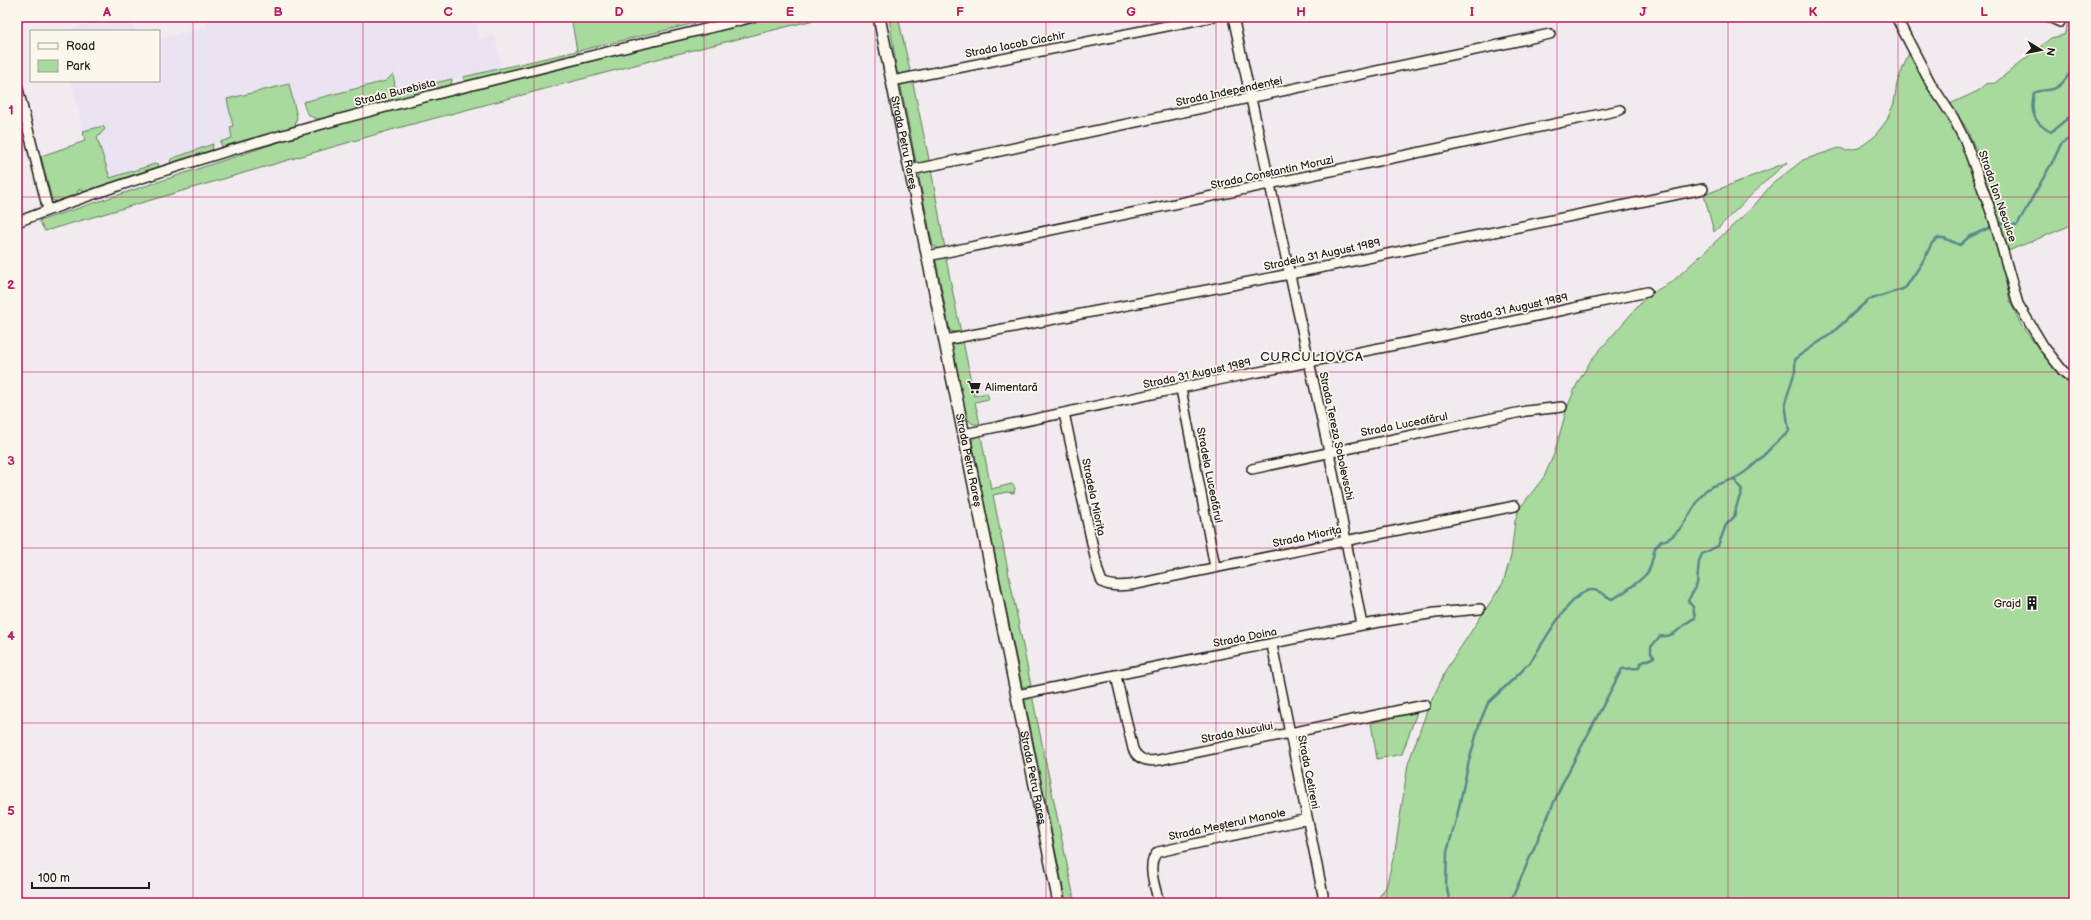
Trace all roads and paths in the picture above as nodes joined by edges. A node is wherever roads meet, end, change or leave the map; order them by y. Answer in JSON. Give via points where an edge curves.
{"nodes":[{"id":1,"x":753,"y":17,"type":"edge"},
{"id":2,"x":878,"y":17,"type":"edge"},
{"id":3,"x":1212,"y":17,"type":"edge"},
{"id":4,"x":1233,"y":17,"type":"edge"},
{"id":5,"x":1896,"y":17,"type":"edge"},
{"id":6,"x":2050,"y":17,"type":"edge"},
{"id":7,"x":2061,"y":19,"type":"edge"},
{"id":8,"x":1550,"y":34,"type":"dead end"},
{"id":9,"x":892,"y":81,"type":"junction"},
{"id":10,"x":17,"y":85,"type":"edge"},
{"id":11,"x":1251,"y":99,"type":"junction"},
{"id":12,"x":1620,"y":110,"type":"dead end"},
{"id":13,"x":21,"y":118,"type":"edge"},
{"id":14,"x":911,"y":170,"type":"junction"},
{"id":15,"x":1270,"y":184,"type":"junction"},
{"id":16,"x":1703,"y":189,"type":"dead end"},
{"id":17,"x":48,"y":210,"type":"junction"},
{"id":18,"x":17,"y":222,"type":"edge"},
{"id":19,"x":928,"y":256,"type":"junction"},
{"id":20,"x":1290,"y":274,"type":"junction"},
{"id":21,"x":1647,"y":292,"type":"dead end"},
{"id":22,"x":945,"y":340,"type":"junction"},
{"id":23,"x":1309,"y":362,"type":"junction"},
{"id":24,"x":2074,"y":380,"type":"edge"},
{"id":25,"x":1181,"y":389,"type":"junction"},
{"id":26,"x":1562,"y":407,"type":"dead end"},
{"id":27,"x":1064,"y":413,"type":"junction"},
{"id":28,"x":964,"y":434,"type":"junction"},
{"id":29,"x":1329,"y":452,"type":"junction"},
{"id":30,"x":1252,"y":469,"type":"dead end"},
{"id":31,"x":1515,"y":506,"type":"dead end"},
{"id":32,"x":1346,"y":540,"type":"junction"},
{"id":33,"x":1215,"y":567,"type":"junction"},
{"id":34,"x":1104,"y":583,"type":"joint"},
{"id":35,"x":1480,"y":609,"type":"dead end"},
{"id":36,"x":1362,"y":626,"type":"junction"},
{"id":37,"x":1272,"y":645,"type":"junction"},
{"id":38,"x":1116,"y":676,"type":"junction"},
{"id":39,"x":1017,"y":695,"type":"junction"},
{"id":40,"x":1425,"y":705,"type":"dead end"},
{"id":41,"x":1290,"y":734,"type":"junction"},
{"id":42,"x":1307,"y":819,"type":"junction"},
{"id":43,"x":1059,"y":903,"type":"edge"},
{"id":44,"x":1159,"y":903,"type":"edge"},
{"id":45,"x":1322,"y":903,"type":"edge"}],
"edges":[{"from":1,"to":17,"type":"street","name":"Strada Burebista","via":[[281,134]]},
{"from":2,"to":9,"type":"main road","name":"Strada Petru Rareș"},
{"from":3,"to":9,"type":"street","name":"Strada Iacob Ciachir"},
{"from":4,"to":11,"type":"street","name":"Strada Tereza Sobolevschi"},
{"from":5,"to":24,"type":"street","name":"Strada Ion Neculce","via":[[1966,143],[1994,220],[2018,304],[2044,348],[2063,372]]},
{"from":6,"to":7,"type":"street"},
{"from":8,"to":11,"type":"street","name":"Strada Independenței"},
{"from":9,"to":14,"type":"main road","name":"Strada Petru Rareș"},
{"from":10,"to":13,"type":"street"},
{"from":11,"to":14,"type":"street","name":"Strada Independenței"},
{"from":11,"to":15,"type":"street","name":"Strada Tereza Sobolevschi"},
{"from":12,"to":15,"type":"street","name":"Strada Constantin Moruzi"},
{"from":13,"to":17,"type":"street"},
{"from":14,"to":19,"type":"main road","name":"Strada Petru Rareș"},
{"from":15,"to":19,"type":"street","name":"Strada Constantin Moruzi"},
{"from":15,"to":20,"type":"street","name":"Strada Tereza Sobolevschi"},
{"from":16,"to":20,"type":"street","name":"Stradela 31 August 1989"},
{"from":17,"to":18,"type":"street","name":"Strada Burebista"},
{"from":19,"to":22,"type":"main road","name":"Strada Petru Rareș"},
{"from":20,"to":22,"type":"street","name":"Stradela 31 August 1989"},
{"from":20,"to":23,"type":"street","name":"Strada Tereza Sobolevschi"},
{"from":21,"to":23,"type":"street","name":"Strada 31 August 1989"},
{"from":22,"to":28,"type":"main road","name":"Strada Petru Rareș"},
{"from":23,"to":25,"type":"street","name":"Strada 31 August 1989"},
{"from":23,"to":29,"type":"street","name":"Strada Tereza Sobolevschi"},
{"from":25,"to":27,"type":"street","name":"Strada 31 August 1989"},
{"from":25,"to":33,"type":"street","name":"Stradela Luceafărul"},
{"from":26,"to":29,"type":"street","name":"Strada Luceafărul","via":[[1526,411]]},
{"from":27,"to":28,"type":"street","name":"Strada 31 August 1989"},
{"from":27,"to":34,"type":"street","name":"Stradela Miorița","via":[[1098,571]]},
{"from":28,"to":39,"type":"main road","name":"Strada Petru Rareș"},
{"from":29,"to":30,"type":"street","name":"Strada Luceafărul"},
{"from":29,"to":32,"type":"street","name":"Strada Tereza Sobolevschi"},
{"from":31,"to":32,"type":"street","name":"Strada Miorița"},
{"from":32,"to":33,"type":"street","name":"Strada Miorița"},
{"from":32,"to":36,"type":"street","name":"Strada Tereza Sobolevschi"},
{"from":33,"to":34,"type":"street","name":"Strada Miorița","via":[[1131,584],[1116,586]]},
{"from":35,"to":36,"type":"street","name":"Strada Doina","via":[[1435,613]]},
{"from":36,"to":37,"type":"street","name":"Strada Doina"},
{"from":37,"to":38,"type":"street","name":"Strada Doina"},
{"from":37,"to":41,"type":"street","name":"Strada Cetireni"},
{"from":38,"to":39,"type":"street","name":"Strada Doina"},
{"from":38,"to":41,"type":"street","name":"Strada Nucului","via":[[1133,749],[1137,756],[1145,760],[1159,760]]},
{"from":39,"to":43,"type":"main road","name":"Strada Petru Rareș"},
{"from":40,"to":41,"type":"street","name":"Strada Nucului"},
{"from":41,"to":42,"type":"street","name":"Strada Cetireni"},
{"from":42,"to":44,"type":"street","name":"Strada Meșterul Manole","via":[[1158,852],[1152,865]]},
{"from":42,"to":45,"type":"street","name":"Strada Cetireni","via":[[1323,895]]}]}
